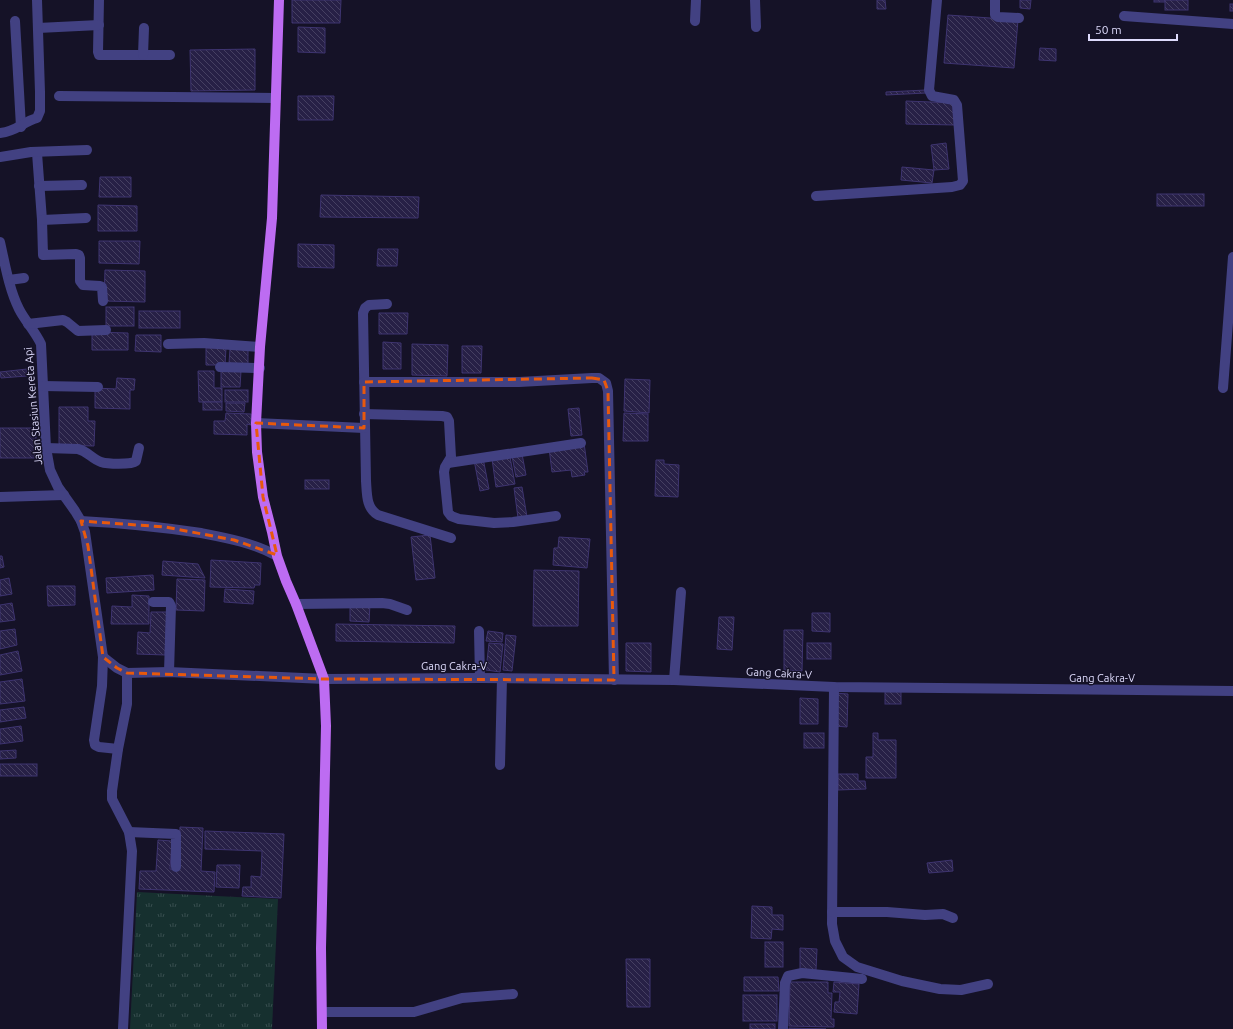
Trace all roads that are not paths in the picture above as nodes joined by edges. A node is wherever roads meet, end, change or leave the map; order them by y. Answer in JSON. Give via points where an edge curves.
{"nodes":[{"id":1,"x":37,"y":0,"type":"edge"},
{"id":2,"x":99,"y":0,"type":"edge"},
{"id":3,"x":279,"y":0,"type":"edge"},
{"id":4,"x":696,"y":0,"type":"edge"},
{"id":5,"x":755,"y":0,"type":"edge"},
{"id":6,"x":937,"y":0,"type":"edge"},
{"id":7,"x":995,"y":0,"type":"edge"},
{"id":8,"x":1124,"y":16,"type":"dead end"},
{"id":9,"x":1019,"y":18,"type":"dead end"},
{"id":10,"x":14,"y":21,"type":"dead end"},
{"id":11,"x":695,"y":21,"type":"dead end"},
{"id":12,"x":1233,"y":24,"type":"edge"},
{"id":13,"x":99,"y":25,"type":"junction"},
{"id":14,"x":756,"y":27,"type":"dead end"},
{"id":15,"x":38,"y":28,"type":"junction"},
{"id":16,"x":144,"y":28,"type":"dead end"},
{"id":17,"x":143,"y":55,"type":"junction"},
{"id":18,"x":170,"y":55,"type":"dead end"},
{"id":19,"x":60,"y":96,"type":"dead end"},
{"id":20,"x":276,"y":98,"type":"junction"},
{"id":21,"x":21,"y":127,"type":"junction"},
{"id":22,"x":0,"y":133,"type":"edge"},
{"id":23,"x":87,"y":150,"type":"dead end"},
{"id":24,"x":37,"y":153,"type":"junction"},
{"id":25,"x":0,"y":157,"type":"edge"},
{"id":26,"x":82,"y":185,"type":"dead end"},
{"id":27,"x":39,"y":186,"type":"junction"},
{"id":28,"x":816,"y":196,"type":"dead end"},
{"id":29,"x":86,"y":218,"type":"dead end"},
{"id":30,"x":42,"y":220,"type":"junction"},
{"id":31,"x":0,"y":242,"type":"edge"},
{"id":32,"x":1233,"y":256,"type":"edge"},
{"id":33,"x":24,"y":278,"type":"dead end"},
{"id":34,"x":9,"y":280,"type":"junction"},
{"id":35,"x":103,"y":301,"type":"dead end"},
{"id":36,"x":387,"y":304,"type":"dead end"},
{"id":37,"x":28,"y":324,"type":"junction"},
{"id":38,"x":106,"y":330,"type":"dead end"},
{"id":39,"x":168,"y":344,"type":"dead end"},
{"id":40,"x":260,"y":346,"type":"junction"},
{"id":41,"x":220,"y":367,"type":"dead end"},
{"id":42,"x":260,"y":368,"type":"junction"},
{"id":43,"x":364,"y":382,"type":"junction"},
{"id":44,"x":43,"y":386,"type":"junction"},
{"id":45,"x":98,"y":387,"type":"dead end"},
{"id":46,"x":1224,"y":388,"type":"dead end"},
{"id":47,"x":364,"y":414,"type":"junction"},
{"id":48,"x":256,"y":423,"type":"junction"},
{"id":49,"x":364,"y":428,"type":"junction"},
{"id":50,"x":581,"y":443,"type":"dead end"},
{"id":51,"x":46,"y":448,"type":"junction"},
{"id":52,"x":139,"y":448,"type":"dead end"},
{"id":53,"x":448,"y":463,"type":"junction"},
{"id":54,"x":64,"y":496,"type":"junction"},
{"id":55,"x":0,"y":497,"type":"edge"},
{"id":56,"x":556,"y":516,"type":"dead end"},
{"id":57,"x":81,"y":521,"type":"junction"},
{"id":58,"x":451,"y":538,"type":"dead end"},
{"id":59,"x":277,"y":556,"type":"junction"},
{"id":60,"x":681,"y":592,"type":"dead end"},
{"id":61,"x":153,"y":602,"type":"dead end"},
{"id":62,"x":296,"y":604,"type":"junction"},
{"id":63,"x":407,"y":610,"type":"dead end"},
{"id":64,"x":479,"y":631,"type":"dead end"},
{"id":65,"x":104,"y":657,"type":"junction"},
{"id":66,"x":169,"y":672,"type":"junction"},
{"id":67,"x":127,"y":673,"type":"junction"},
{"id":68,"x":324,"y":678,"type":"junction"},
{"id":69,"x":480,"y":678,"type":"junction"},
{"id":70,"x":502,"y":678,"type":"junction"},
{"id":71,"x":614,"y":680,"type":"junction"},
{"id":72,"x":674,"y":680,"type":"junction"},
{"id":73,"x":834,"y":687,"type":"junction"},
{"id":74,"x":1233,"y":691,"type":"edge"},
{"id":75,"x":118,"y":749,"type":"junction"},
{"id":76,"x":500,"y":765,"type":"dead end"},
{"id":77,"x":129,"y":832,"type":"junction"},
{"id":78,"x":176,"y":867,"type":"dead end"},
{"id":79,"x":832,"y":912,"type":"junction"},
{"id":80,"x":952,"y":918,"type":"dead end"},
{"id":81,"x":862,"y":979,"type":"dead end"},
{"id":82,"x":988,"y":984,"type":"dead end"},
{"id":83,"x":513,"y":994,"type":"dead end"},
{"id":84,"x":322,"y":1012,"type":"junction"},
{"id":85,"x":123,"y":1029,"type":"edge"},
{"id":86,"x":322,"y":1029,"type":"edge"},
{"id":87,"x":783,"y":1029,"type":"edge"}],
"edges":[{"from":1,"to":15,"type":"street"},
{"from":2,"to":13,"type":"street"},
{"from":3,"to":20,"type":"main road"},
{"from":4,"to":11,"type":"street"},
{"from":5,"to":14,"type":"street"},
{"from":6,"to":28,"type":"street","via":[[929,90],[932,96],[954,100],[957,105],[963,181],[960,185],[952,187]]},
{"from":7,"to":9,"type":"street","via":[[995,15]]},
{"from":8,"to":12,"type":"street"},
{"from":10,"to":21,"type":"street"},
{"from":13,"to":15,"type":"street"},
{"from":13,"to":17,"type":"street","via":[[99,55]]},
{"from":15,"to":21,"type":"street","via":[[40,111],[37,118]]},
{"from":16,"to":17,"type":"street"},
{"from":17,"to":18,"type":"street"},
{"from":19,"to":20,"type":"street"},
{"from":20,"to":40,"type":"main road","via":[[272,218]]},
{"from":21,"to":22,"type":"street"},
{"from":23,"to":24,"type":"street"},
{"from":24,"to":25,"type":"street"},
{"from":24,"to":27,"type":"street"},
{"from":26,"to":27,"type":"street"},
{"from":27,"to":30,"type":"street"},
{"from":29,"to":30,"type":"street"},
{"from":30,"to":35,"type":"street","via":[[43,255],[79,255],[80,281],[83,285],[102,287]]},
{"from":31,"to":34,"type":"street","name":"Jalan Stasiun Kereta Api"},
{"from":32,"to":46,"type":"street"},
{"from":33,"to":34,"type":"street"},
{"from":34,"to":37,"type":"street","name":"Jalan Stasiun Kereta Api","via":[[14,300]]},
{"from":36,"to":43,"type":"street","via":[[369,305],[363,313]]},
{"from":37,"to":38,"type":"street","via":[[63,320],[78,331]]},
{"from":37,"to":44,"type":"street","name":"Jalan Stasiun Kereta Api","via":[[41,344]]},
{"from":39,"to":40,"type":"street"},
{"from":40,"to":42,"type":"main road"},
{"from":41,"to":42,"type":"street"},
{"from":42,"to":48,"type":"main road"},
{"from":43,"to":47,"type":"street"},
{"from":43,"to":71,"type":"street","via":[[519,382],[599,378],[606,383]]},
{"from":44,"to":45,"type":"street"},
{"from":44,"to":51,"type":"street","name":"Jalan Stasiun Kereta Api"},
{"from":47,"to":49,"type":"street"},
{"from":47,"to":53,"type":"street","via":[[447,417],[451,457]]},
{"from":48,"to":49,"type":"street"},
{"from":48,"to":59,"type":"main road","via":[[262,497]]},
{"from":49,"to":58,"type":"street","via":[[366,481],[372,511]]},
{"from":50,"to":53,"type":"street"},
{"from":51,"to":52,"type":"street","via":[[78,449],[101,462],[131,464],[136,461]]},
{"from":51,"to":54,"type":"street","name":"Jalan Stasiun Kereta Api","via":[[50,470]]},
{"from":53,"to":56,"type":"street","via":[[444,467],[444,472],[448,512],[451,516],[494,523]]},
{"from":54,"to":55,"type":"street"},
{"from":54,"to":57,"type":"street","name":"Jalan Stasiun Kereta Api"},
{"from":57,"to":59,"type":"street","via":[[165,527],[253,546]]},
{"from":57,"to":65,"type":"street","name":"Jalan Stasiun Kereta Api","via":[[88,546]]},
{"from":59,"to":62,"type":"main road"},
{"from":60,"to":72,"type":"street"},
{"from":61,"to":66,"type":"street","via":[[169,602],[171,606]]},
{"from":62,"to":63,"type":"street","via":[[382,603]]},
{"from":62,"to":68,"type":"main road"},
{"from":64,"to":69,"type":"street"},
{"from":65,"to":67,"type":"street"},
{"from":65,"to":75,"type":"street","name":"Jalan Stasiun Kereta Api","via":[[94,740],[95,745],[99,747]]},
{"from":66,"to":67,"type":"street","name":"Gang Cakra-V"},
{"from":66,"to":68,"type":"street","name":"Gang Cakra-V"},
{"from":67,"to":75,"type":"street","via":[[127,704]]},
{"from":68,"to":69,"type":"street","name":"Gang Cakra-V"},
{"from":68,"to":84,"type":"main road","via":[[326,726],[321,940]]},
{"from":69,"to":70,"type":"street","name":"Gang Cakra-V"},
{"from":70,"to":71,"type":"street","name":"Gang Cakra-V"},
{"from":70,"to":76,"type":"street"},
{"from":71,"to":72,"type":"street","name":"Gang Cakra-V"},
{"from":72,"to":73,"type":"street","name":"Gang Cakra-V"},
{"from":73,"to":74,"type":"street","name":"Gang Cakra-V"},
{"from":73,"to":79,"type":"street"},
{"from":75,"to":77,"type":"street","via":[[112,799]]},
{"from":77,"to":78,"type":"street","via":[[176,834]]},
{"from":77,"to":85,"type":"street","via":[[132,851]]},
{"from":79,"to":80,"type":"street","via":[[943,914]]},
{"from":79,"to":82,"type":"street","via":[[835,941],[843,957],[857,967],[940,989],[961,990]]},
{"from":81,"to":87,"type":"street","via":[[802,973],[788,976],[785,983]]},
{"from":83,"to":84,"type":"street","via":[[462,998],[414,1012]]},
{"from":84,"to":86,"type":"main road"}]}
